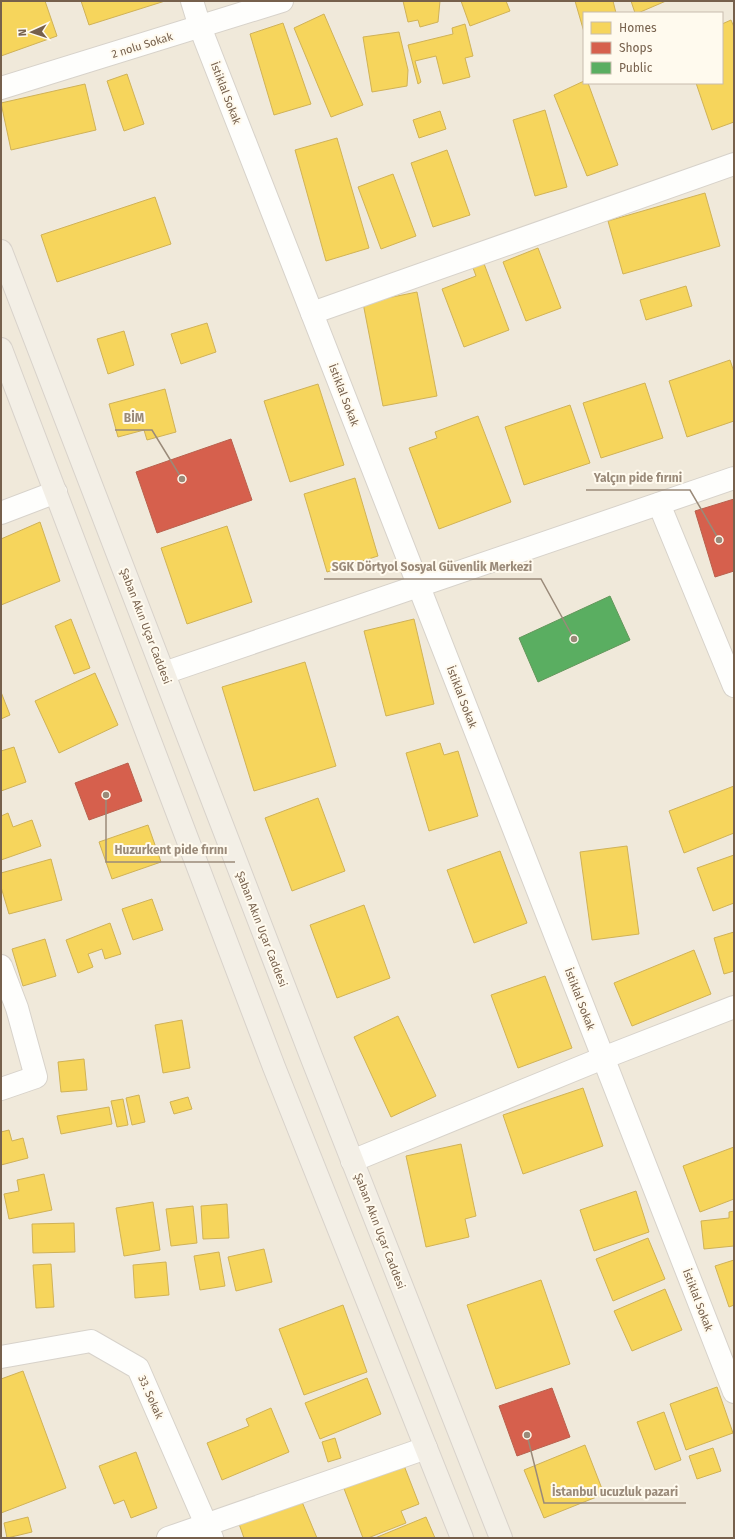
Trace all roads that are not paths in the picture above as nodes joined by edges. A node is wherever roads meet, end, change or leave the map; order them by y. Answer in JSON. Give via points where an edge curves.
{"nodes":[{"id":1,"x":192,"y":1,"type":"edge"},
{"id":2,"x":282,"y":1,"type":"edge"},
{"id":3,"x":200,"y":27,"type":"junction"},
{"id":4,"x":1,"y":88,"type":"edge"},
{"id":5,"x":734,"y":164,"type":"edge"},
{"id":6,"x":1,"y":251,"type":"edge"},
{"id":7,"x":312,"y":313,"type":"junction"},
{"id":8,"x":1,"y":349,"type":"edge"},
{"id":9,"x":734,"y":478,"type":"edge"},
{"id":10,"x":56,"y":492,"type":"junction"},
{"id":11,"x":658,"y":504,"type":"junction"},
{"id":12,"x":1,"y":513,"type":"edge"},
{"id":13,"x":418,"y":586,"type":"junction"},
{"id":14,"x":164,"y":673,"type":"junction"},
{"id":15,"x":734,"y":686,"type":"edge"},
{"id":16,"x":1,"y":966,"type":"edge"},
{"id":17,"x":734,"y":1007,"type":"edge"},
{"id":18,"x":603,"y":1058,"type":"junction"},
{"id":19,"x":1,"y":1089,"type":"edge"},
{"id":20,"x":352,"y":1161,"type":"junction"},
{"id":21,"x":1,"y":1357,"type":"edge"},
{"id":22,"x":734,"y":1392,"type":"edge"},
{"id":23,"x":426,"y":1448,"type":"junction"},
{"id":24,"x":209,"y":1531,"type":"edge"},
{"id":25,"x":168,"y":1538,"type":"edge"},
{"id":26,"x":462,"y":1538,"type":"edge"},
{"id":27,"x":501,"y":1538,"type":"edge"}],
"edges":[{"from":1,"to":3,"type":"street","name":"İstiklal Sokak"},
{"from":2,"to":3,"type":"street","name":"2 nolu Sokak"},
{"from":3,"to":4,"type":"street","name":"2 nolu Sokak"},
{"from":3,"to":7,"type":"street","name":"İstiklal Sokak"},
{"from":5,"to":7,"type":"street"},
{"from":6,"to":14,"type":"main road","name":"Şaban Akın Uçar Caddesi"},
{"from":7,"to":13,"type":"street","name":"İstiklal Sokak"},
{"from":8,"to":10,"type":"main road"},
{"from":9,"to":11,"type":"street"},
{"from":10,"to":12,"type":"street"},
{"from":10,"to":23,"type":"main road","via":[[274,1067]]},
{"from":11,"to":13,"type":"street"},
{"from":11,"to":15,"type":"street"},
{"from":13,"to":14,"type":"street"},
{"from":13,"to":18,"type":"street","name":"İstiklal Sokak"},
{"from":14,"to":20,"type":"main road","name":"Şaban Akın Uçar Caddesi"},
{"from":16,"to":19,"type":"street","via":[[17,1008],[36,1077]]},
{"from":17,"to":18,"type":"street"},
{"from":18,"to":20,"type":"street"},
{"from":18,"to":22,"type":"street","name":"İstiklal Sokak"},
{"from":20,"to":27,"type":"main road","name":"Şaban Akın Uçar Caddesi"},
{"from":21,"to":24,"type":"street","name":"33. Sokak","via":[[91,1341],[138,1368]]},
{"from":23,"to":24,"type":"street"},
{"from":23,"to":26,"type":"main road"},
{"from":24,"to":25,"type":"street"}]}
